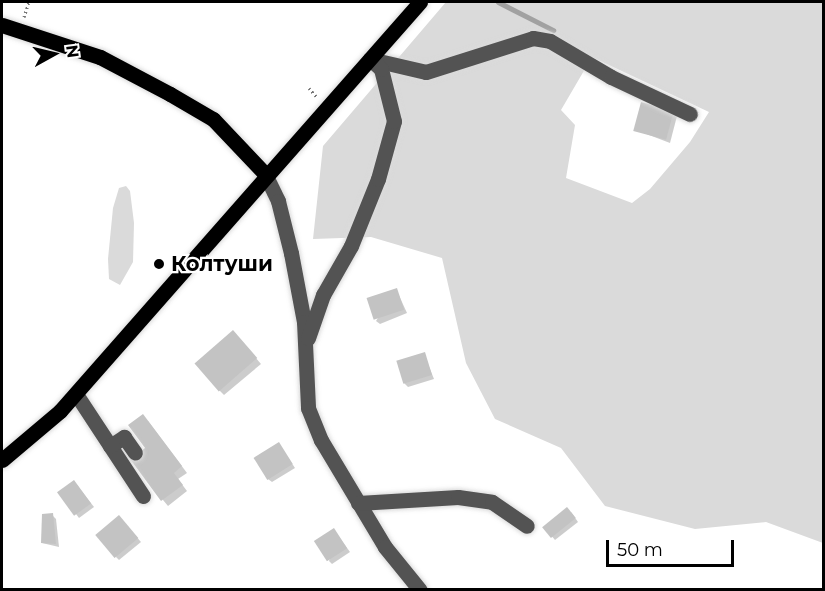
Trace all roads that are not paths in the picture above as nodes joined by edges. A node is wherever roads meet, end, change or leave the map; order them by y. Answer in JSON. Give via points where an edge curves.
{"nodes":[{"id":1,"x":420,"y":2,"type":"edge"},
{"id":2,"x":2,"y":25,"type":"edge"},
{"id":3,"x":370,"y":58,"type":"junction"},
{"id":4,"x":690,"y":114,"type":"dead end"},
{"id":5,"x":265,"y":174,"type":"junction"},
{"id":6,"x":305,"y":344,"type":"junction"},
{"id":7,"x":75,"y":394,"type":"junction"},
{"id":8,"x":110,"y":446,"type":"junction"},
{"id":9,"x":135,"y":453,"type":"dead end"},
{"id":10,"x":2,"y":460,"type":"edge"},
{"id":11,"x":143,"y":496,"type":"dead end"},
{"id":12,"x":358,"y":503,"type":"junction"},
{"id":13,"x":527,"y":526,"type":"dead end"},
{"id":14,"x":420,"y":590,"type":"edge"}],
"edges":[{"from":1,"to":3,"type":"main road"},
{"from":2,"to":5,"type":"main road","via":[[100,57],[170,94],[213,119]]},
{"from":3,"to":4,"type":"street","via":[[426,72],[533,38],[550,41],[611,77]]},
{"from":3,"to":5,"type":"main road"},
{"from":3,"to":6,"type":"street","via":[[381,69],[394,122],[378,179],[351,246],[322,296]]},
{"from":5,"to":6,"type":"street","via":[[278,201],[289,242]]},
{"from":5,"to":7,"type":"main road"},
{"from":6,"to":12,"type":"street","via":[[308,408],[321,440]]},
{"from":7,"to":8,"type":"street"},
{"from":7,"to":10,"type":"main road"},
{"from":8,"to":9,"type":"street","via":[[123,437]]},
{"from":8,"to":11,"type":"street"},
{"from":12,"to":13,"type":"street","via":[[458,497],[492,502]]},
{"from":12,"to":14,"type":"street","via":[[385,547]]}]}
